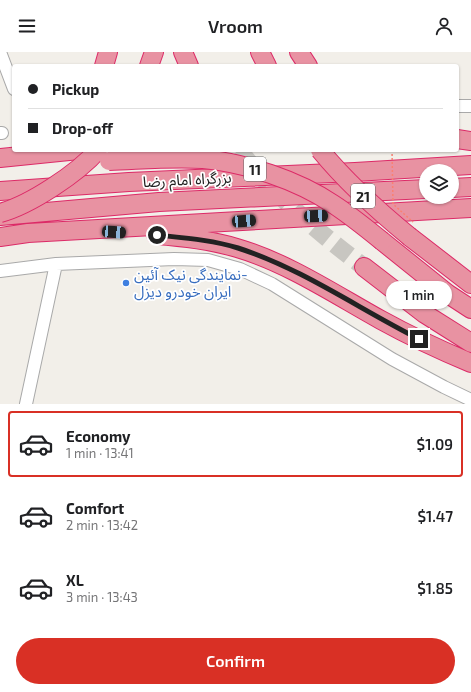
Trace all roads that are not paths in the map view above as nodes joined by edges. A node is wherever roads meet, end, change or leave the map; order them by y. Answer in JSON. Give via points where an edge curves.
{"nodes":[{"id":1,"x":0,"y":52,"type":"edge"},
{"id":2,"x":108,"y":52,"type":"edge"},
{"id":3,"x":154,"y":52,"type":"edge"},
{"id":4,"x":183,"y":52,"type":"edge"},
{"id":5,"x":260,"y":52,"type":"edge"},
{"id":6,"x":299,"y":52,"type":"edge"},
{"id":7,"x":105,"y":64,"type":"edge"},
{"id":8,"x":150,"y":64,"type":"edge"},
{"id":9,"x":188,"y":64,"type":"edge"},
{"id":10,"x":266,"y":64,"type":"edge"},
{"id":11,"x":307,"y":64,"type":"edge"},
{"id":12,"x":12,"y":84,"type":"edge"},
{"id":13,"x":459,"y":106,"type":"edge"},
{"id":14,"x":471,"y":106,"type":"edge"},
{"id":15,"x":459,"y":141,"type":"edge"},
{"id":16,"x":471,"y":141,"type":"edge"},
{"id":17,"x":12,"y":147,"type":"edge"},
{"id":18,"x":0,"y":151,"type":"edge"},
{"id":19,"x":322,"y":152,"type":"edge"},
{"id":20,"x":75,"y":156,"type":"edge"},
{"id":21,"x":0,"y":158,"type":"edge"},
{"id":22,"x":99,"y":158,"type":"edge"},
{"id":23,"x":471,"y":165,"type":"edge"},
{"id":24,"x":0,"y":170,"type":"edge"},
{"id":25,"x":471,"y":187,"type":"edge"},
{"id":26,"x":459,"y":188,"type":"edge"},
{"id":27,"x":419,"y":190,"type":"edge"},
{"id":28,"x":0,"y":191,"type":"edge"},
{"id":29,"x":471,"y":208,"type":"edge"},
{"id":30,"x":0,"y":213,"type":"edge"},
{"id":31,"x":0,"y":216,"type":"edge"},
{"id":32,"x":86,"y":230,"type":"junction"},
{"id":33,"x":28,"y":234,"type":"junction"},
{"id":34,"x":0,"y":237,"type":"edge"},
{"id":35,"x":0,"y":243,"type":"edge"},
{"id":36,"x":56,"y":264,"type":"junction"},
{"id":37,"x":364,"y":267,"type":"tunnel mouth"},
{"id":38,"x":0,"y":270,"type":"edge"},
{"id":39,"x":471,"y":284,"type":"edge"},
{"id":40,"x":471,"y":309,"type":"edge"},
{"id":41,"x":471,"y":343,"type":"edge"},
{"id":42,"x":471,"y":363,"type":"edge"},
{"id":43,"x":471,"y":400,"type":"edge"},
{"id":44,"x":26,"y":404,"type":"edge"}],
"edges":[{"from":1,"to":12,"type":"street"},
{"from":2,"to":7,"type":"highway"},
{"from":3,"to":8,"type":"highway"},
{"from":4,"to":9,"type":"highway"},
{"from":5,"to":10,"type":"highway"},
{"from":6,"to":11,"type":"highway"},
{"from":13,"to":14,"type":"street"},
{"from":15,"to":16,"type":"highway"},
{"from":17,"to":18,"type":"highway"},
{"from":19,"to":39,"type":"highway","number":"21","bridge":true,"via":[[375,208],[413,231]]},
{"from":20,"to":21,"type":"highway"},
{"from":20,"to":24,"type":"highway"},
{"from":22,"to":30,"type":"highway","bridge":true,"via":[[42,194]]},
{"from":22,"to":40,"type":"highway","number":"11","bridge":true,"via":[[177,158],[233,163],[305,188],[332,204]]},
{"from":23,"to":28,"type":"highway","name":"بزرگراه امام رضا","number":"11"},
{"from":25,"to":26,"type":"highway"},
{"from":27,"to":31,"type":"highway","name":"بزرگراه امام رضا","number":"11","via":[[159,202]]},
{"from":29,"to":32,"type":"highway"},
{"from":32,"to":33,"type":"highway"},
{"from":32,"to":42,"type":"highway","via":[[201,239],[238,248],[282,265],[383,321]]},
{"from":33,"to":34,"type":"highway"},
{"from":33,"to":35,"type":"street"},
{"from":36,"to":38,"type":"street"},
{"from":36,"to":43,"type":"street","via":[[174,258],[208,260],[240,269],[272,284],[392,359]]},
{"from":36,"to":44,"type":"street"},
{"from":37,"to":41,"type":"highway","via":[[424,314]]}]}
